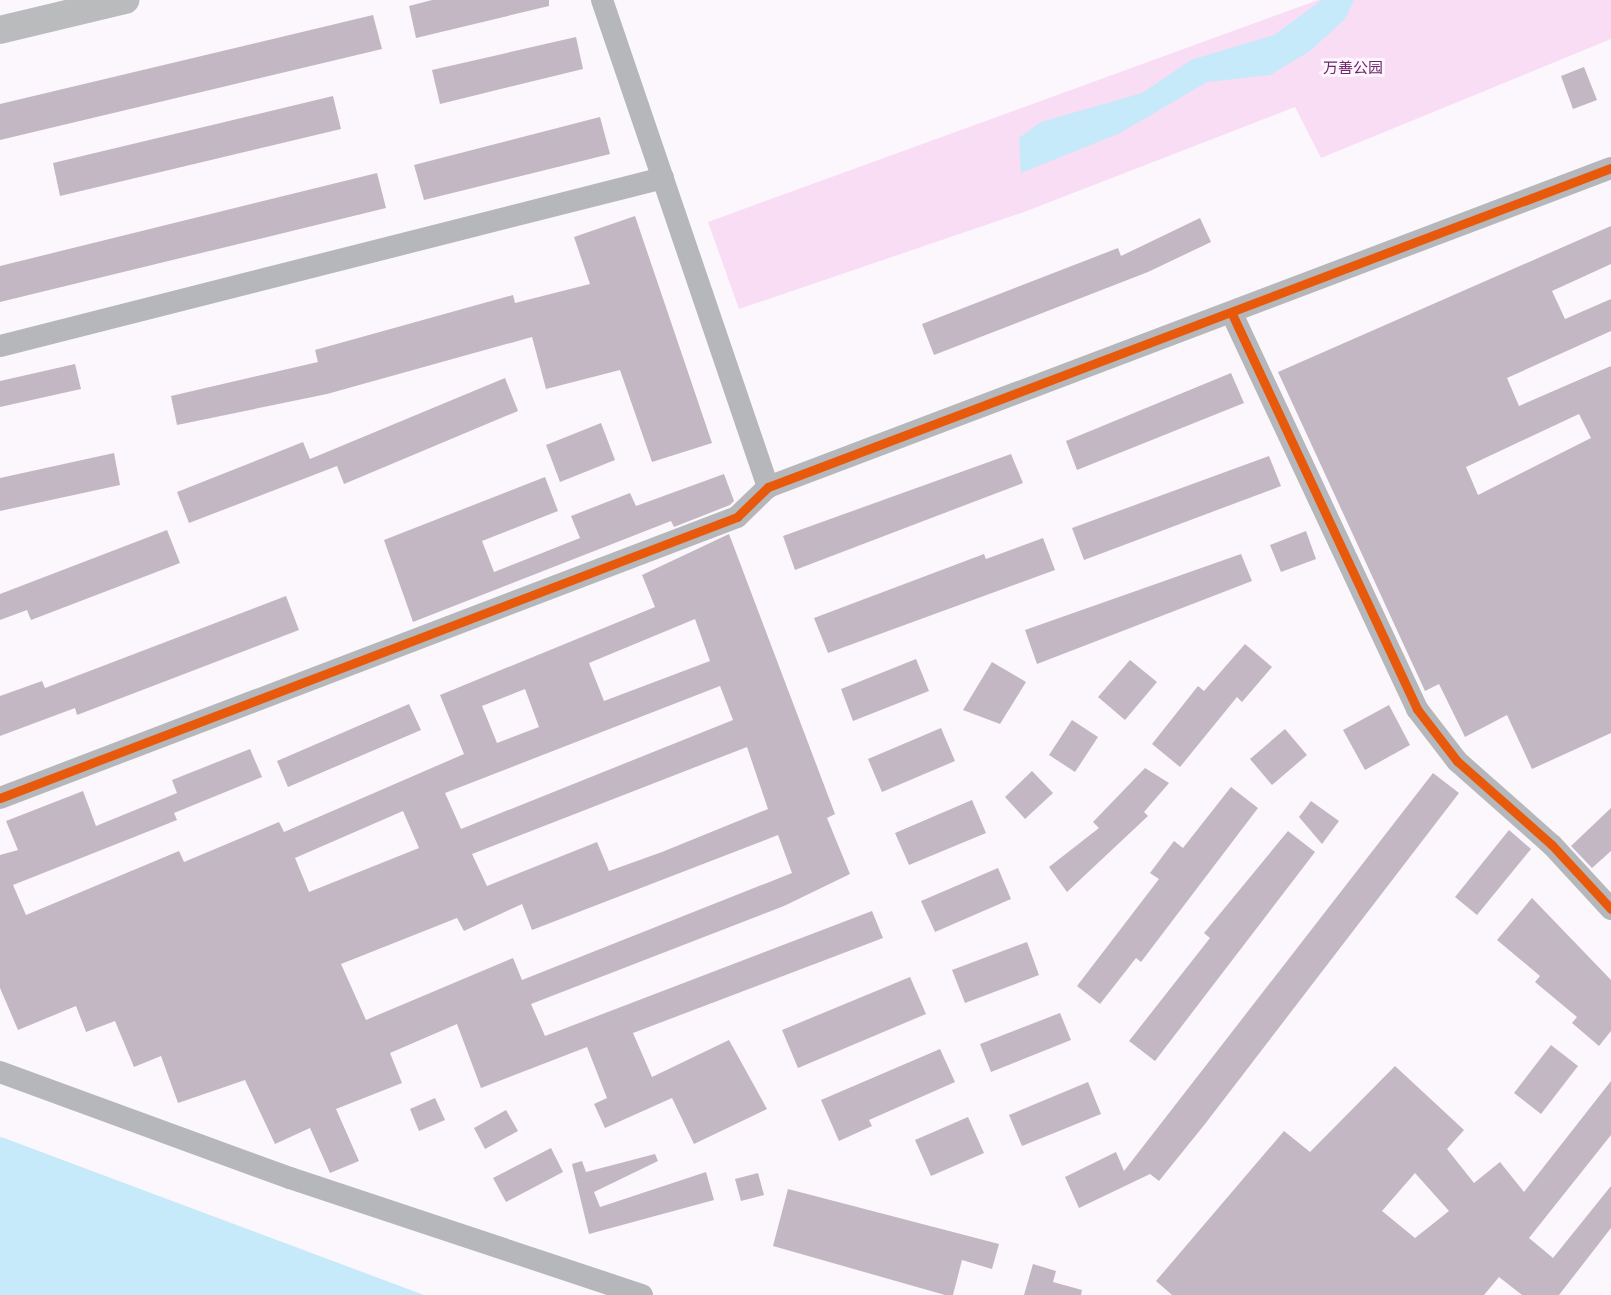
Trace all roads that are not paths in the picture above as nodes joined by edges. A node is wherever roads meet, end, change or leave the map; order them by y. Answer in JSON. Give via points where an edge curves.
{"nodes":[{"id":1,"x":125,"y":0,"type":"edge"},
{"id":2,"x":602,"y":0,"type":"edge"},
{"id":3,"x":0,"y":30,"type":"edge"},
{"id":4,"x":1611,"y":168,"type":"edge"},
{"id":5,"x":663,"y":178,"type":"junction"},
{"id":6,"x":1233,"y":316,"type":"junction"},
{"id":7,"x":0,"y":346,"type":"edge"},
{"id":8,"x":768,"y":487,"type":"junction"},
{"id":9,"x":0,"y":798,"type":"edge"},
{"id":10,"x":1611,"y":909,"type":"edge"},
{"id":11,"x":0,"y":1072,"type":"edge"},
{"id":12,"x":642,"y":1295,"type":"edge"}],
"edges":[{"from":1,"to":3,"type":"main road"},
{"from":2,"to":5,"type":"street"},
{"from":4,"to":6,"type":"street"},
{"from":5,"to":7,"type":"street"},
{"from":5,"to":8,"type":"street"},
{"from":6,"to":8,"type":"street"},
{"from":6,"to":10,"type":"street","via":[[1418,709],[1457,761],[1552,845]]},
{"from":8,"to":9,"type":"street","via":[[737,517]]},
{"from":11,"to":12,"type":"street","via":[[290,1178]]}]}
